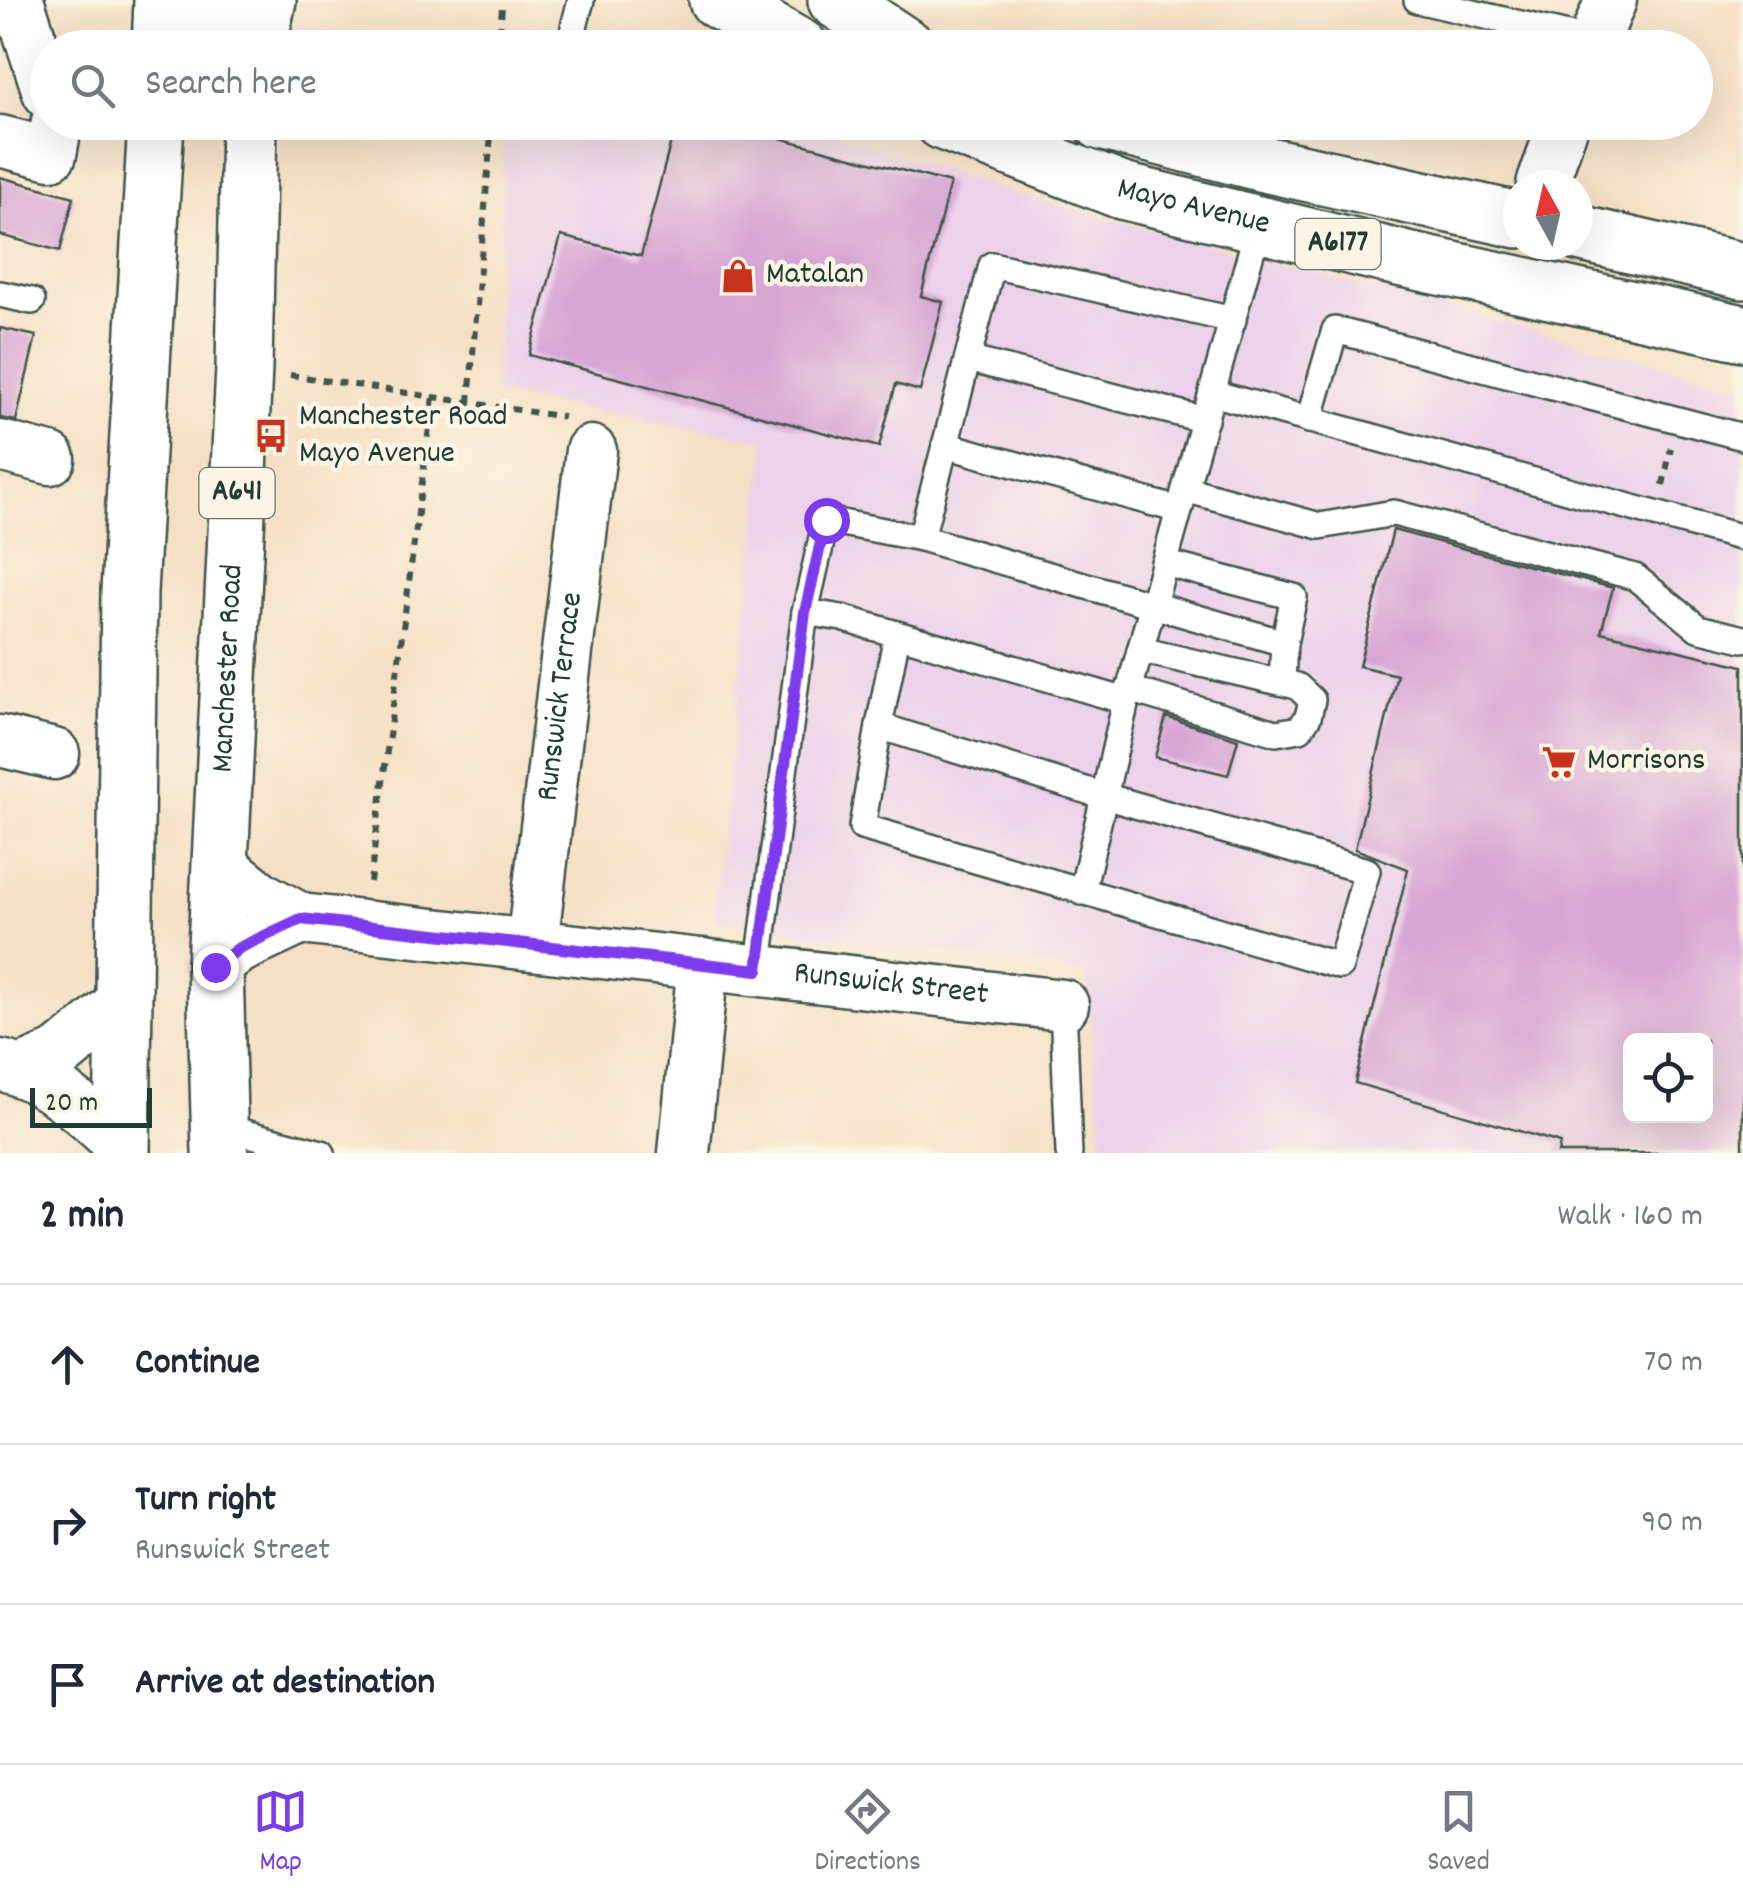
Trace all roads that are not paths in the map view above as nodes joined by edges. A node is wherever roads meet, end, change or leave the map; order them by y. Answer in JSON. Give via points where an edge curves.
{"nodes":[{"id":1,"x":18,"y":0,"type":"edge"},
{"id":2,"x":162,"y":0,"type":"edge"},
{"id":3,"x":216,"y":0,"type":"edge"},
{"id":4,"x":268,"y":0,"type":"edge"},
{"id":5,"x":581,"y":0,"type":"edge"},
{"id":6,"x":717,"y":0,"type":"edge"},
{"id":7,"x":836,"y":0,"type":"edge"},
{"id":8,"x":1417,"y":0,"type":"edge"},
{"id":9,"x":574,"y":27,"type":"dead end"},
{"id":10,"x":1599,"y":29,"type":"edge"},
{"id":11,"x":161,"y":30,"type":"edge"},
{"id":12,"x":212,"y":30,"type":"edge"},
{"id":13,"x":262,"y":30,"type":"edge"},
{"id":14,"x":770,"y":30,"type":"edge"},
{"id":15,"x":881,"y":30,"type":"edge"},
{"id":16,"x":30,"y":37,"type":"edge"},
{"id":17,"x":30,"y":139,"type":"edge"},
{"id":18,"x":160,"y":140,"type":"edge"},
{"id":19,"x":249,"y":140,"type":"edge"},
{"id":20,"x":990,"y":140,"type":"edge"},
{"id":21,"x":1171,"y":140,"type":"edge"},
{"id":22,"x":1558,"y":140,"type":"edge"},
{"id":23,"x":0,"y":141,"type":"edge"},
{"id":24,"x":1547,"y":170,"type":"edge"},
{"id":25,"x":1503,"y":217,"type":"edge"},
{"id":26,"x":1259,"y":224,"type":"junction"},
{"id":27,"x":1593,"y":236,"type":"edge"},
{"id":28,"x":1743,"y":271,"type":"edge"},
{"id":29,"x":0,"y":294,"type":"edge"},
{"id":30,"x":32,"y":301,"type":"dead end"},
{"id":31,"x":1233,"y":320,"type":"junction"},
{"id":32,"x":1743,"y":333,"type":"edge"},
{"id":33,"x":968,"y":359,"type":"junction"},
{"id":34,"x":1212,"y":393,"type":"junction"},
{"id":35,"x":1205,"y":420,"type":"junction"},
{"id":36,"x":1308,"y":420,"type":"junction"},
{"id":37,"x":1743,"y":436,"type":"edge"},
{"id":38,"x":945,"y":445,"type":"junction"},
{"id":39,"x":0,"y":446,"type":"edge"},
{"id":40,"x":590,"y":451,"type":"road end"},
{"id":41,"x":50,"y":458,"type":"dead end"},
{"id":42,"x":1182,"y":500,"type":"junction"},
{"id":43,"x":921,"y":538,"type":"junction"},
{"id":44,"x":1743,"y":538,"type":"edge"},
{"id":45,"x":1164,"y":563,"type":"junction"},
{"id":46,"x":1153,"y":604,"type":"junction"},
{"id":47,"x":805,"y":612,"type":"junction"},
{"id":48,"x":897,"y":635,"type":"junction"},
{"id":49,"x":1743,"y":639,"type":"edge"},
{"id":50,"x":1284,"y":643,"type":"junction"},
{"id":51,"x":1140,"y":650,"type":"junction"},
{"id":52,"x":1282,"y":682,"type":"junction"},
{"id":53,"x":1128,"y":695,"type":"junction"},
{"id":54,"x":878,"y":726,"type":"junction"},
{"id":55,"x":0,"y":741,"type":"edge"},
{"id":56,"x":54,"y":754,"type":"dead end"},
{"id":57,"x":1104,"y":796,"type":"junction"},
{"id":58,"x":220,"y":864,"type":"junction"},
{"id":59,"x":1082,"y":892,"type":"junction"},
{"id":60,"x":301,"y":919,"type":"junction"},
{"id":61,"x":532,"y":945,"type":"junction"},
{"id":62,"x":703,"y":964,"type":"junction"},
{"id":63,"x":215,"y":967,"type":"junction"},
{"id":64,"x":758,"y":970,"type":"junction"},
{"id":65,"x":123,"y":1002,"type":"junction"},
{"id":66,"x":1062,"y":1005,"type":"joint"},
{"id":67,"x":11,"y":1068,"type":"edge"},
{"id":68,"x":219,"y":1140,"type":"edge"},
{"id":69,"x":121,"y":1149,"type":"edge"},
{"id":70,"x":322,"y":1153,"type":"edge"},
{"id":71,"x":684,"y":1153,"type":"edge"},
{"id":72,"x":1069,"y":1153,"type":"edge"}],
"edges":[{"from":1,"to":16,"type":"street"},
{"from":2,"to":11,"type":"main road"},
{"from":3,"to":12,"type":"main road"},
{"from":4,"to":13,"type":"main road"},
{"from":5,"to":9,"type":"lane"},
{"from":6,"to":14,"type":"main road"},
{"from":7,"to":15,"type":"main road"},
{"from":8,"to":10,"type":"lane"},
{"from":17,"to":23,"type":"street"},
{"from":18,"to":65,"type":"main road","via":[[129,591]]},
{"from":19,"to":58,"type":"main road","name":"Manchester Road","number":"A641"},
{"from":20,"to":26,"type":"main road","name":"Mayo Avenue","number":"A6177","via":[[1122,191]]},
{"from":21,"to":25,"type":"main road","name":"Mayo Avenue","number":"A6177"},
{"from":22,"to":24,"type":"street"},
{"from":26,"to":31,"type":"lane"},
{"from":26,"to":32,"type":"main road","name":"Mayo Avenue","number":"A6177"},
{"from":27,"to":28,"type":"main road"},
{"from":29,"to":30,"type":"lane"},
{"from":31,"to":33,"type":"lane","via":[[992,265]]},
{"from":31,"to":34,"type":"lane"},
{"from":33,"to":35,"type":"lane"},
{"from":33,"to":38,"type":"lane"},
{"from":34,"to":35,"type":"lane"},
{"from":34,"to":36,"type":"lane"},
{"from":35,"to":42,"type":"lane"},
{"from":36,"to":37,"type":"lane","via":[[1335,330]]},
{"from":36,"to":44,"type":"lane"},
{"from":38,"to":42,"type":"lane"},
{"from":38,"to":43,"type":"lane"},
{"from":39,"to":41,"type":"street"},
{"from":40,"to":61,"type":"street","name":"Runswick Terrace"},
{"from":42,"to":45,"type":"lane"},
{"from":42,"to":49,"type":"lane","via":[[1320,526],[1394,512],[1635,577],[1698,628]]},
{"from":43,"to":46,"type":"lane"},
{"from":43,"to":47,"type":"lane","via":[[826,520]]},
{"from":45,"to":46,"type":"lane"},
{"from":45,"to":50,"type":"lane","via":[[1294,597]]},
{"from":46,"to":50,"type":"lane"},
{"from":46,"to":51,"type":"lane"},
{"from":47,"to":48,"type":"lane"},
{"from":47,"to":64,"type":"lane"},
{"from":48,"to":53,"type":"lane"},
{"from":48,"to":54,"type":"lane"},
{"from":50,"to":52,"type":"lane"},
{"from":51,"to":52,"type":"lane"},
{"from":51,"to":53,"type":"lane"},
{"from":52,"to":53,"type":"lane","via":[[1312,700],[1300,729],[1276,734]]},
{"from":53,"to":57,"type":"lane"},
{"from":54,"to":57,"type":"lane"},
{"from":54,"to":59,"type":"lane","via":[[862,828]]},
{"from":55,"to":56,"type":"street"},
{"from":57,"to":59,"type":"lane"},
{"from":57,"to":59,"type":"lane","via":[[1367,871],[1340,966]]},
{"from":58,"to":60,"type":"street","name":"Runswick Street"},
{"from":58,"to":63,"type":"main road","name":"Manchester Road","number":"A641"},
{"from":60,"to":61,"type":"street","name":"Runswick Street"},
{"from":60,"to":63,"type":"street"},
{"from":61,"to":62,"type":"street","name":"Runswick Street"},
{"from":62,"to":64,"type":"street","name":"Runswick Street"},
{"from":62,"to":71,"type":"street"},
{"from":63,"to":68,"type":"main road","name":"Manchester Road","number":"A641"},
{"from":64,"to":66,"type":"street","name":"Runswick Street"},
{"from":65,"to":67,"type":"street","via":[[60,1054]]},
{"from":65,"to":69,"type":"main road"},
{"from":66,"to":72,"type":"lane"},
{"from":67,"to":69,"type":"street","via":[[85,1112]]},
{"from":68,"to":70,"type":"lane"}]}
